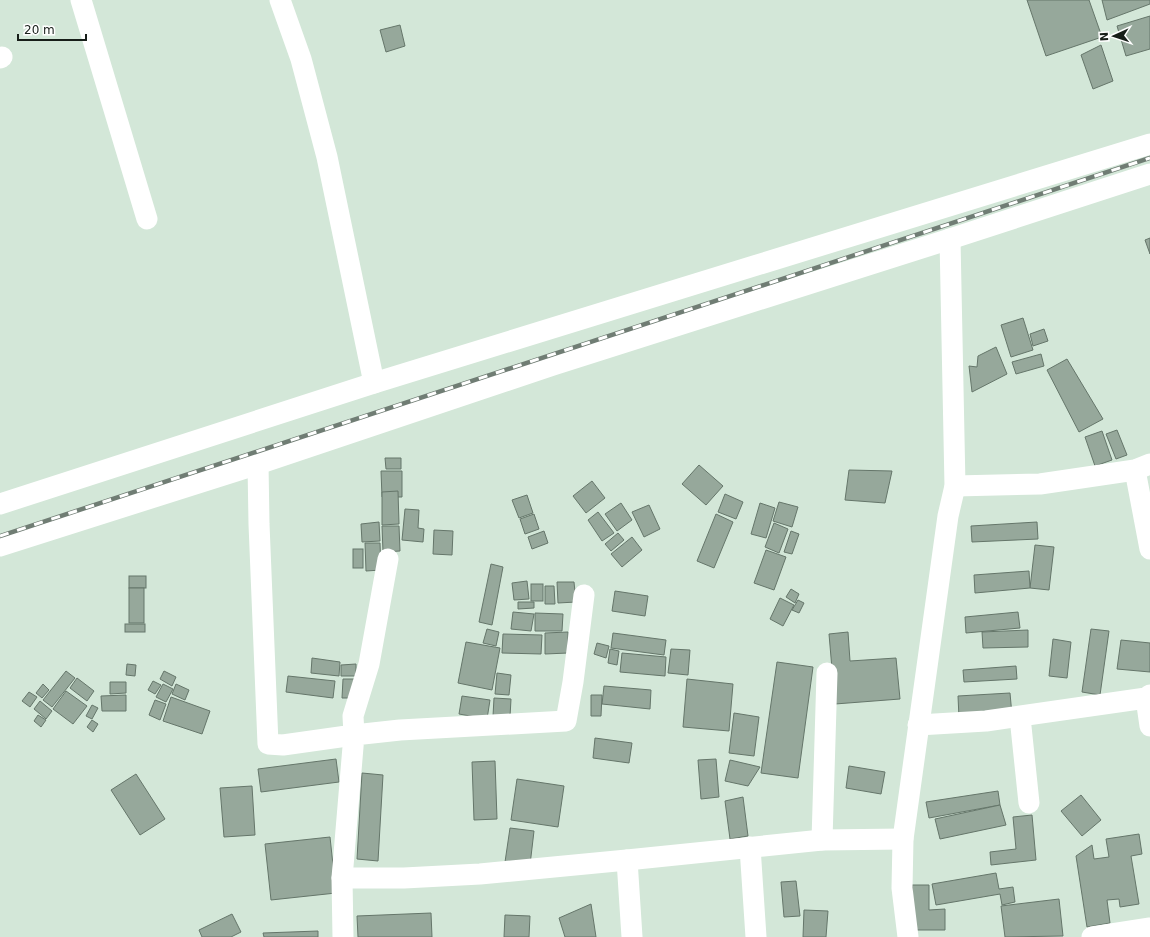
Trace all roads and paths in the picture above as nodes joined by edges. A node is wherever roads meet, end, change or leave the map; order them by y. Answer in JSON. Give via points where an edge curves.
{"nodes":[{"id":1,"x":81,"y":0,"type":"edge"},
{"id":2,"x":280,"y":0,"type":"edge"},
{"id":3,"x":1150,"y":144,"type":"edge"},
{"id":4,"x":1150,"y":174,"type":"edge"},
{"id":5,"x":148,"y":219,"type":"dead end"},
{"id":6,"x":950,"y":239,"type":"junction"},
{"id":7,"x":374,"y":383,"type":"junction"},
{"id":8,"x":258,"y":464,"type":"junction"},
{"id":9,"x":1142,"y":467,"type":"edge"},
{"id":10,"x":955,"y":486,"type":"junction"},
{"id":11,"x":0,"y":504,"type":"edge"},
{"id":12,"x":0,"y":546,"type":"edge"},
{"id":13,"x":1150,"y":549,"type":"edge"},
{"id":14,"x":388,"y":559,"type":"dead end"},
{"id":15,"x":584,"y":595,"type":"dead end"},
{"id":16,"x":827,"y":673,"type":"dead end"},
{"id":17,"x":1148,"y":697,"type":"edge"},
{"id":18,"x":1020,"y":717,"type":"junction"},
{"id":19,"x":918,"y":725,"type":"junction"},
{"id":20,"x":1150,"y":726,"type":"edge"},
{"id":21,"x":354,"y":735,"type":"junction"},
{"id":22,"x":1029,"y":803,"type":"dead end"},
{"id":23,"x":902,"y":839,"type":"junction"},
{"id":24,"x":822,"y":840,"type":"junction"},
{"id":25,"x":750,"y":848,"type":"junction"},
{"id":26,"x":627,"y":860,"type":"junction"},
{"id":27,"x":342,"y":878,"type":"junction"},
{"id":28,"x":1150,"y":928,"type":"edge"},
{"id":29,"x":343,"y":937,"type":"edge"},
{"id":30,"x":632,"y":937,"type":"edge"},
{"id":31,"x":756,"y":937,"type":"edge"},
{"id":32,"x":908,"y":937,"type":"edge"},
{"id":33,"x":1092,"y":937,"type":"edge"}],
"edges":[{"from":1,"to":5,"type":"street"},
{"from":2,"to":7,"type":"street","via":[[301,59],[327,157]]},
{"from":3,"to":7,"type":"street"},
{"from":4,"to":6,"type":"street"},
{"from":6,"to":8,"type":"street","via":[[553,365]]},
{"from":6,"to":10,"type":"street"},
{"from":7,"to":11,"type":"street"},
{"from":8,"to":12,"type":"street"},
{"from":8,"to":21,"type":"street","via":[[268,744],[283,745]]},
{"from":9,"to":10,"type":"street","via":[[1040,484]]},
{"from":9,"to":13,"type":"street"},
{"from":10,"to":19,"type":"street","via":[[948,516]]},
{"from":14,"to":21,"type":"street","via":[[369,664],[353,716]]},
{"from":15,"to":21,"type":"street","via":[[566,721]]},
{"from":16,"to":24,"type":"street"},
{"from":17,"to":18,"type":"street"},
{"from":17,"to":20,"type":"street"},
{"from":18,"to":19,"type":"street"},
{"from":18,"to":22,"type":"street"},
{"from":19,"to":23,"type":"street"},
{"from":21,"to":27,"type":"street"},
{"from":23,"to":24,"type":"street"},
{"from":23,"to":32,"type":"street","via":[[902,888]]},
{"from":24,"to":25,"type":"street"},
{"from":25,"to":26,"type":"street"},
{"from":25,"to":31,"type":"street"},
{"from":26,"to":27,"type":"street","via":[[480,874]]},
{"from":26,"to":30,"type":"street"},
{"from":27,"to":29,"type":"street"},
{"from":28,"to":33,"type":"street"}]}
